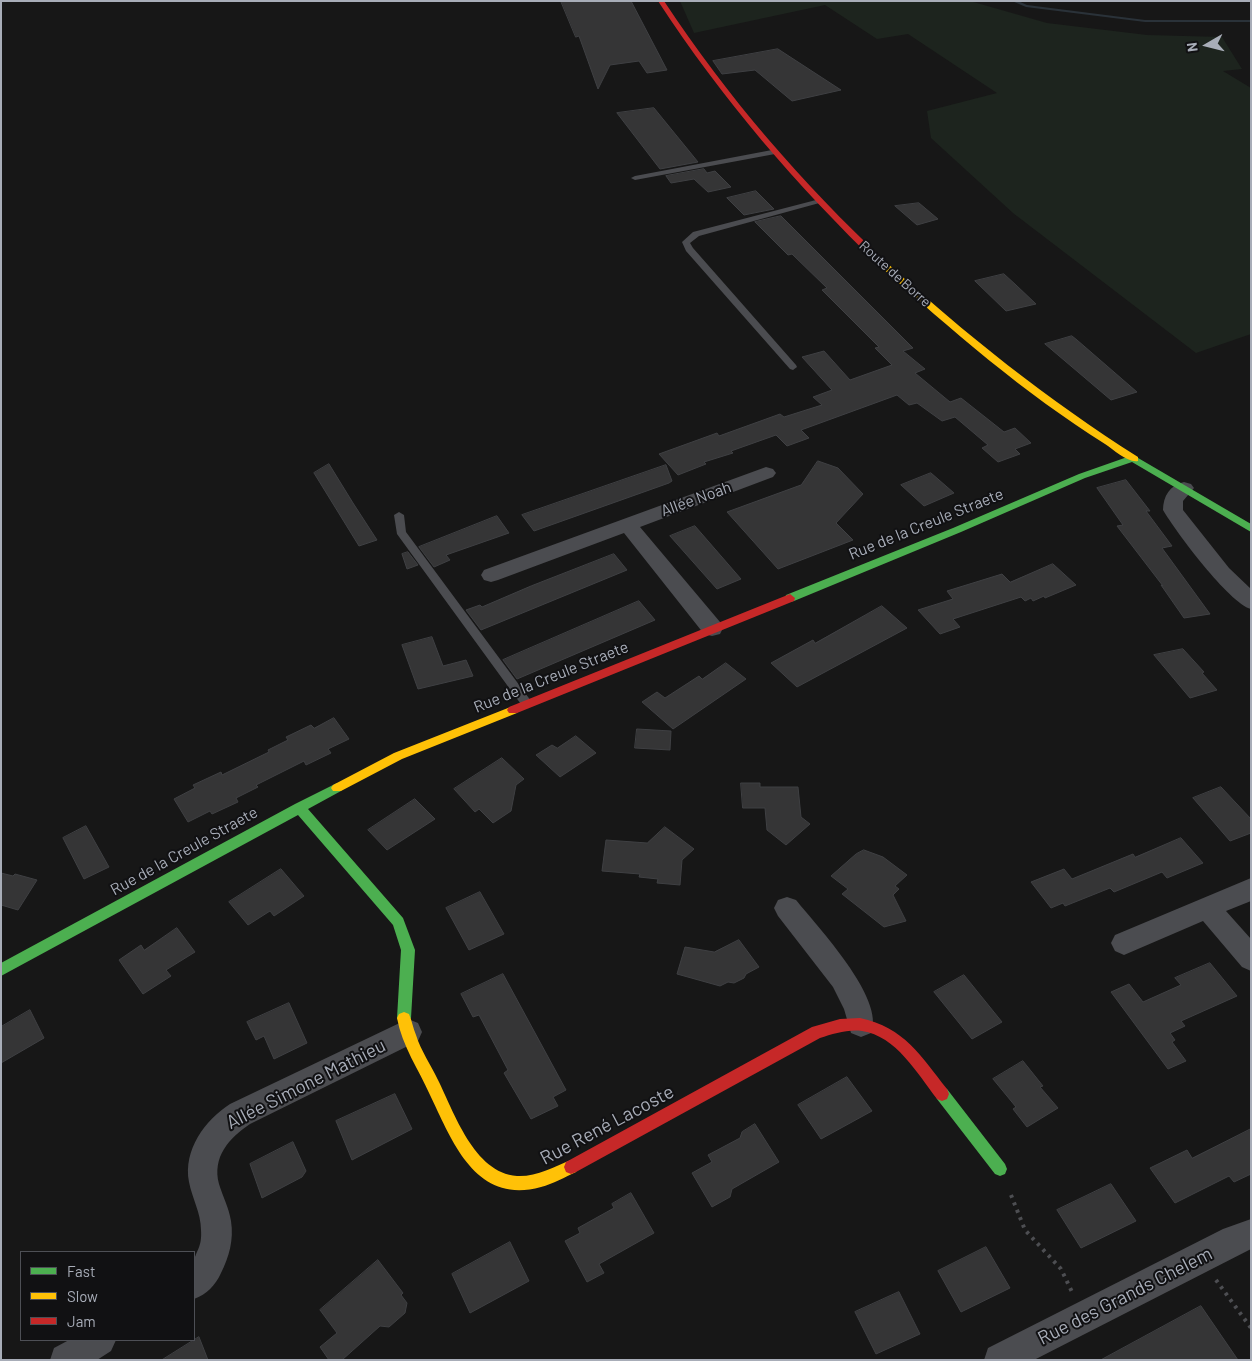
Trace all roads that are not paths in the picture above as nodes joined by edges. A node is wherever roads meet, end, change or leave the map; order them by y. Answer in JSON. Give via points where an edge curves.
{"nodes":[{"id":1,"x":661,"y":1,"type":"edge"},
{"id":2,"x":772,"y":152,"type":"junction"},
{"id":3,"x":635,"y":178,"type":"dead end"},
{"id":4,"x":819,"y":202,"type":"junction"},
{"id":5,"x":793,"y":367,"type":"dead end"},
{"id":6,"x":1133,"y":458,"type":"junction"},
{"id":7,"x":766,"y":473,"type":"dead end"},
{"id":8,"x":1184,"y":488,"type":"junction"},
{"id":9,"x":399,"y":515,"type":"dead end"},
{"id":10,"x":627,"y":524,"type":"junction"},
{"id":11,"x":1251,"y":529,"type":"edge"},
{"id":12,"x":491,"y":575,"type":"dead end"},
{"id":13,"x":1251,"y":602,"type":"edge"},
{"id":14,"x":712,"y":628,"type":"junction"},
{"id":15,"x":528,"y":704,"type":"junction"},
{"id":16,"x":299,"y":807,"type":"junction"},
{"id":17,"x":1251,"y":888,"type":"edge"},
{"id":18,"x":1207,"y":907,"type":"junction"},
{"id":19,"x":787,"y":908,"type":"dead end"},
{"id":20,"x":1124,"y":943,"type":"dead end"},
{"id":21,"x":1251,"y":959,"type":"edge"},
{"id":22,"x":1,"y":970,"type":"edge"},
{"id":23,"x":861,"y":1024,"type":"junction"},
{"id":24,"x":408,"y":1032,"type":"junction"},
{"id":25,"x":1000,"y":1169,"type":"road end"},
{"id":26,"x":1251,"y":1234,"type":"edge"},
{"id":27,"x":195,"y":1282,"type":"edge"},
{"id":28,"x":98,"y":1341,"type":"edge"},
{"id":29,"x":66,"y":1360,"type":"edge"},
{"id":30,"x":1000,"y":1360,"type":"edge"}],
"edges":[{"from":1,"to":2,"type":"street","name":"Route de Borre","via":[[690,47]]},
{"from":2,"to":3,"type":"lane"},
{"from":2,"to":4,"type":"street","name":"Route de Borre"},
{"from":4,"to":5,"type":"lane","via":[[696,234],[686,242]]},
{"from":4,"to":6,"type":"street","name":"Route de Borre","via":[[873,255],[989,357],[1058,409]]},
{"from":6,"to":8,"type":"street","name":"Route de Borre"},
{"from":6,"to":14,"type":"street","name":"Rue de la Creule Straete"},
{"from":7,"to":10,"type":"street","name":"Allée Noah"},
{"from":8,"to":11,"type":"street","name":"Route de Borre"},
{"from":8,"to":13,"type":"street","via":[[1173,499],[1173,510],[1222,573]]},
{"from":9,"to":15,"type":"lane","via":[[401,532]]},
{"from":10,"to":12,"type":"street","name":"Allée Noah"},
{"from":10,"to":14,"type":"street"},
{"from":14,"to":15,"type":"street","name":"Rue de la Creule Straete"},
{"from":15,"to":16,"type":"street","name":"Rue de la Creule Straete","via":[[398,756]]},
{"from":16,"to":22,"type":"street","name":"Rue de la Creule Straete"},
{"from":16,"to":24,"type":"street","name":"Rue René Lacoste","via":[[388,908],[406,938],[410,958],[404,1008]]},
{"from":17,"to":18,"type":"street"},
{"from":18,"to":20,"type":"street"},
{"from":18,"to":21,"type":"street"},
{"from":19,"to":23,"type":"street","via":[[847,987]]},
{"from":23,"to":24,"type":"street","name":"Rue René Lacoste","via":[[843,1024],[817,1032],[560,1173],[522,1183],[507,1182],[484,1173],[466,1154]]},
{"from":23,"to":25,"type":"street","name":"Rue René Lacoste","via":[[888,1033],[902,1043]]},
{"from":24,"to":27,"type":"street","name":"Allée Simone Mathieu","via":[[240,1114],[220,1128],[208,1147],[203,1176],[216,1220],[216,1243],[210,1262]]},
{"from":26,"to":30,"type":"street","name":"Rue des Grands Chelem"},
{"from":28,"to":29,"type":"street"}]}
